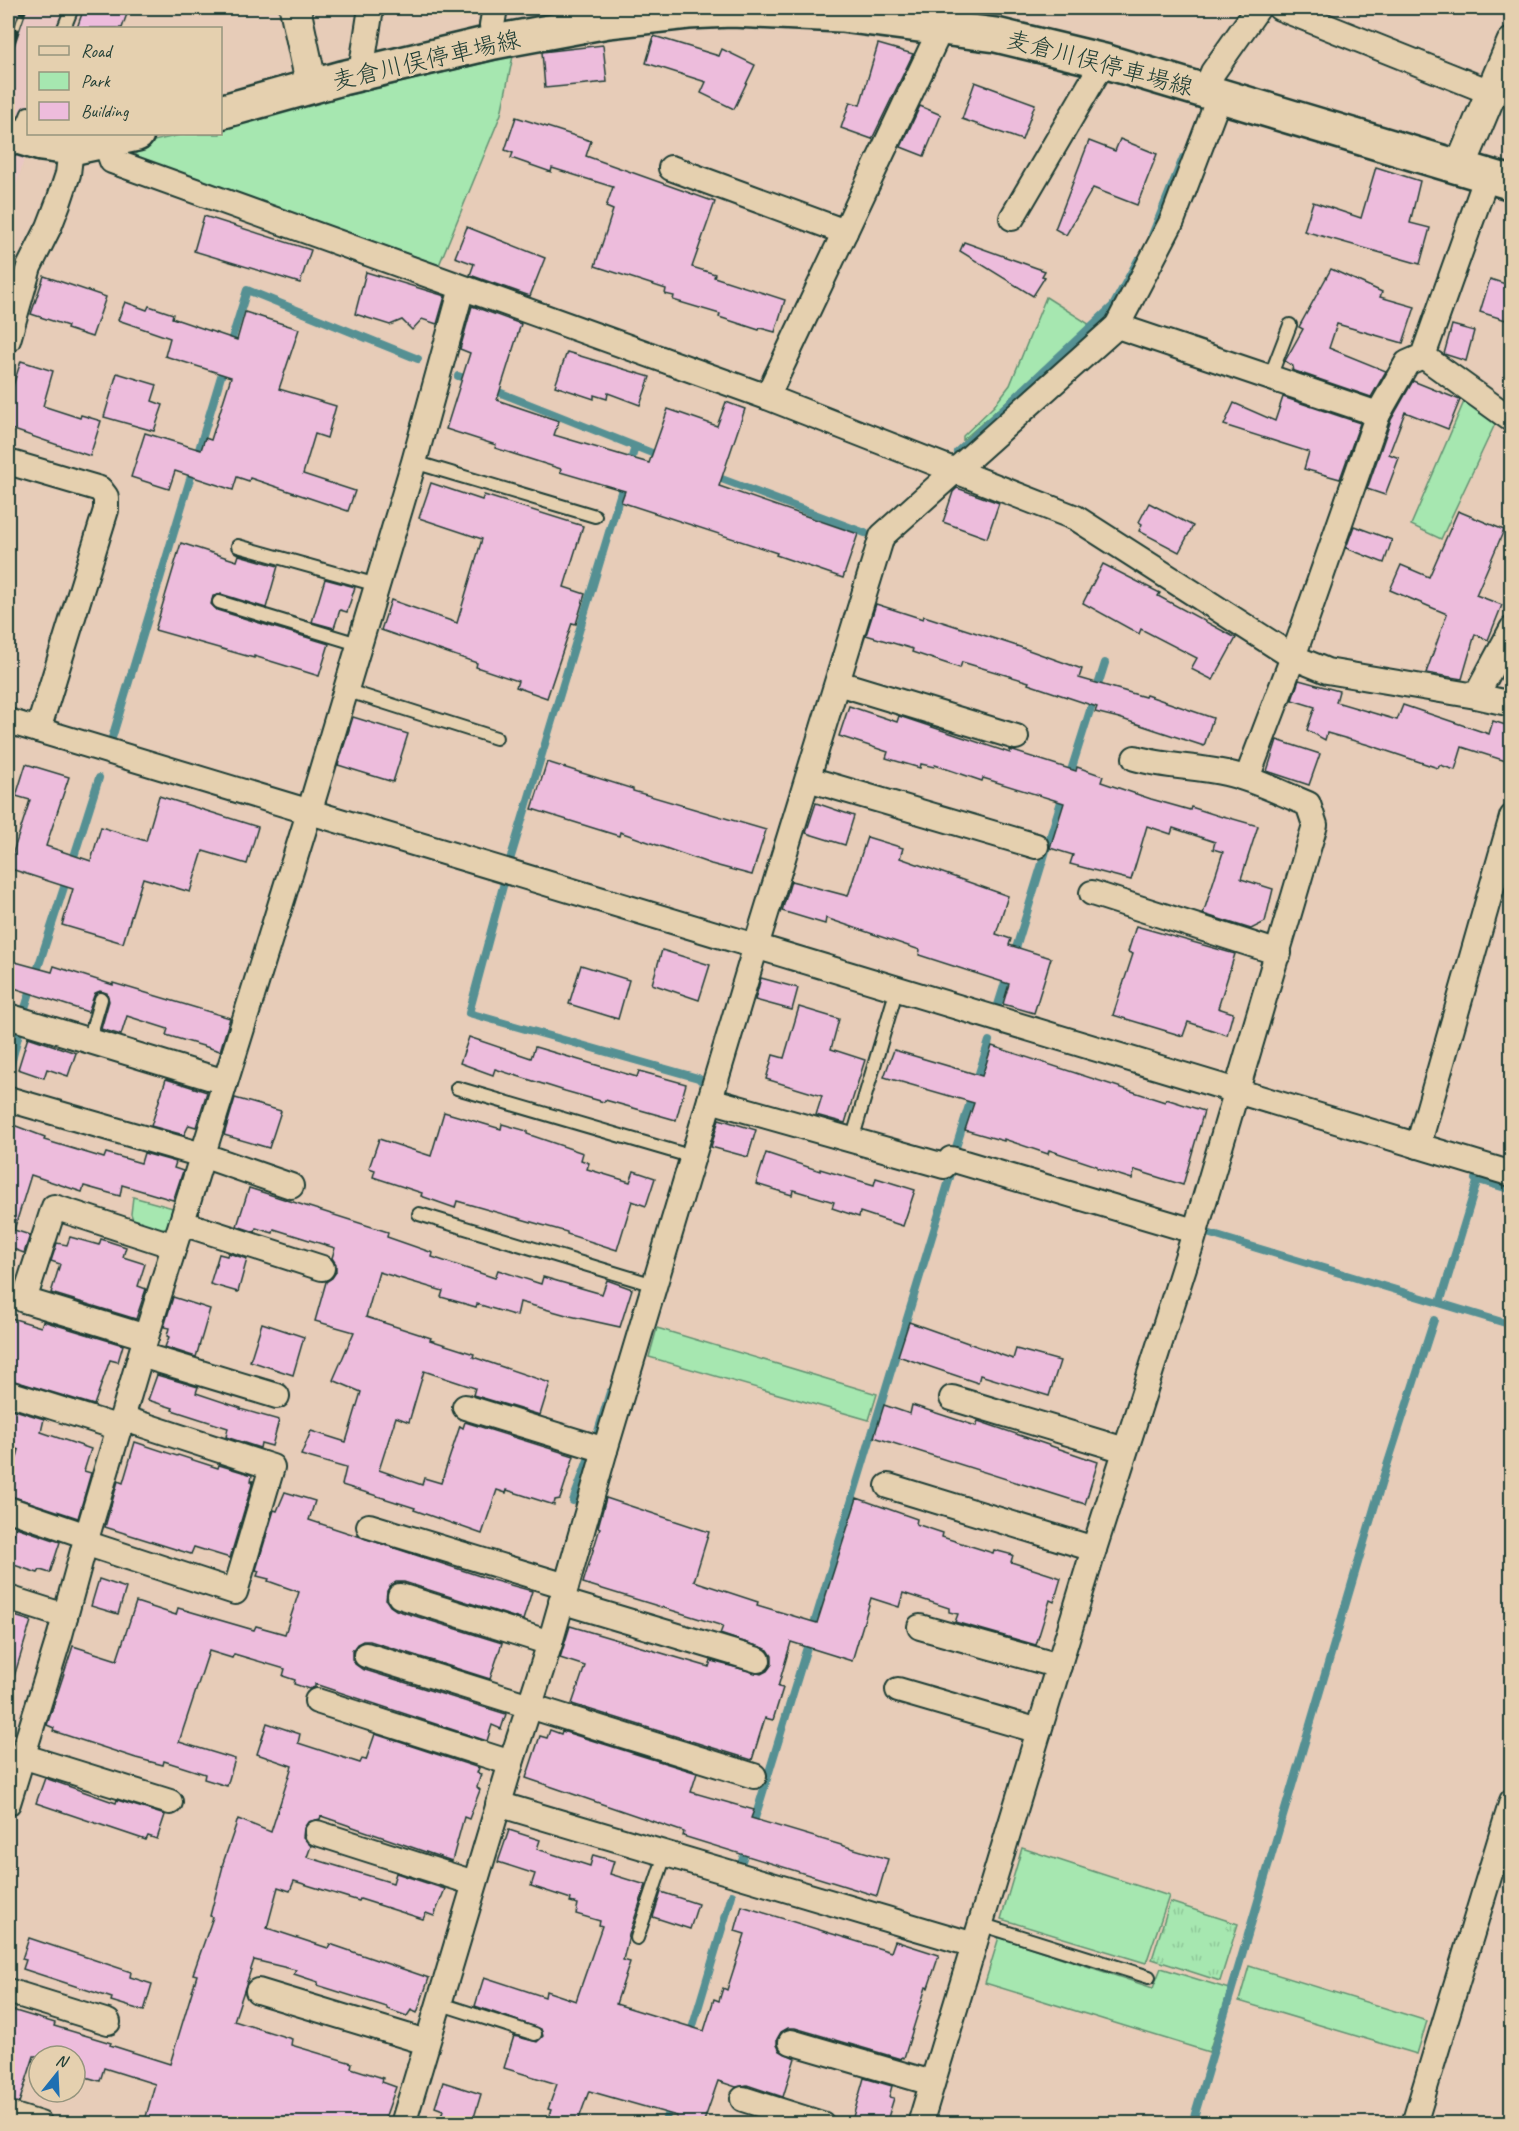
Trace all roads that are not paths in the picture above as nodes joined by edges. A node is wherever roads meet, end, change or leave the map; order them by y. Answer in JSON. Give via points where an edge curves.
{"nodes":[{"id":1,"x":72,"y":8,"type":"edge"},
{"id":2,"x":295,"y":8,"type":"edge"},
{"id":3,"x":371,"y":8,"type":"edge"},
{"id":4,"x":495,"y":8,"type":"edge"},
{"id":5,"x":1258,"y":8,"type":"edge"},
{"id":6,"x":1280,"y":8,"type":"edge"},
{"id":7,"x":731,"y":9,"type":"edge"},
{"id":8,"x":610,"y":14,"type":"edge"},
{"id":9,"x":944,"y":17,"type":"edge"},
{"id":10,"x":64,"y":27,"type":"edge"},
{"id":11,"x":494,"y":42,"type":"junction"},
{"id":12,"x":1512,"y":43,"type":"edge"},
{"id":13,"x":1104,"y":61,"type":"junction"},
{"id":14,"x":367,"y":73,"type":"junction"},
{"id":15,"x":312,"y":87,"type":"junction"},
{"id":16,"x":1490,"y":92,"type":"junction"},
{"id":17,"x":1213,"y":93,"type":"junction"},
{"id":18,"x":222,"y":111,"type":"edge"},
{"id":19,"x":28,"y":135,"type":"edge"},
{"id":20,"x":134,"y":135,"type":"edge"},
{"id":21,"x":105,"y":142,"type":"junction"},
{"id":22,"x":71,"y":148,"type":"junction"},
{"id":23,"x":671,"y":168,"type":"dead end"},
{"id":24,"x":1486,"y":175,"type":"edge"},
{"id":25,"x":1012,"y":218,"type":"dead end"},
{"id":26,"x":845,"y":232,"type":"junction"},
{"id":27,"x":462,"y":288,"type":"junction"},
{"id":28,"x":1290,"y":325,"type":"dead end"},
{"id":29,"x":1117,"y":326,"type":"junction"},
{"id":30,"x":8,"y":340,"type":"edge"},
{"id":31,"x":1423,"y":356,"type":"junction"},
{"id":32,"x":1270,"y":377,"type":"junction"},
{"id":33,"x":767,"y":397,"type":"junction"},
{"id":34,"x":1378,"y":414,"type":"junction"},
{"id":35,"x":1512,"y":420,"type":"edge"},
{"id":36,"x":8,"y":462,"type":"edge"},
{"id":37,"x":414,"y":462,"type":"junction"},
{"id":38,"x":957,"y":470,"type":"junction"},
{"id":39,"x":596,"y":516,"type":"dead end"},
{"id":40,"x":238,"y":546,"type":"dead end"},
{"id":41,"x":377,"y":585,"type":"junction"},
{"id":42,"x":219,"y":602,"type":"dead end"},
{"id":43,"x":1512,"y":629,"type":"edge"},
{"id":44,"x":358,"y":644,"type":"junction"},
{"id":45,"x":1293,"y":657,"type":"junction"},
{"id":46,"x":838,"y":683,"type":"junction"},
{"id":47,"x":345,"y":690,"type":"junction"},
{"id":48,"x":1476,"y":696,"type":"junction"},
{"id":49,"x":1512,"y":704,"type":"edge"},
{"id":50,"x":8,"y":721,"type":"edge"},
{"id":51,"x":38,"y":730,"type":"junction"},
{"id":52,"x":1016,"y":737,"type":"dead end"},
{"id":53,"x":496,"y":738,"type":"dead end"},
{"id":54,"x":1135,"y":758,"type":"dead end"},
{"id":55,"x":1247,"y":778,"type":"junction"},
{"id":56,"x":808,"y":779,"type":"junction"},
{"id":57,"x":309,"y":813,"type":"junction"},
{"id":58,"x":1512,"y":817,"type":"edge"},
{"id":59,"x":1036,"y":846,"type":"dead end"},
{"id":60,"x":1092,"y":893,"type":"dead end"},
{"id":61,"x":756,"y":946,"type":"junction"},
{"id":62,"x":1279,"y":953,"type":"junction"},
{"id":63,"x":101,"y":999,"type":"dead end"},
{"id":64,"x":893,"y":1002,"type":"dead end"},
{"id":65,"x":8,"y":1016,"type":"edge"},
{"id":66,"x":89,"y":1040,"type":"junction"},
{"id":67,"x":225,"y":1082,"type":"junction"},
{"id":68,"x":457,"y":1088,"type":"dead end"},
{"id":69,"x":1237,"y":1091,"type":"junction"},
{"id":70,"x":8,"y":1099,"type":"edge"},
{"id":71,"x":710,"y":1100,"type":"junction"},
{"id":72,"x":852,"y":1140,"type":"junction"},
{"id":73,"x":1418,"y":1146,"type":"junction"},
{"id":74,"x":202,"y":1155,"type":"junction"},
{"id":75,"x":693,"y":1157,"type":"junction"},
{"id":76,"x":1512,"y":1174,"type":"edge"},
{"id":77,"x":291,"y":1186,"type":"dead end"},
{"id":78,"x":419,"y":1214,"type":"dead end"},
{"id":79,"x":182,"y":1223,"type":"junction"},
{"id":80,"x":1194,"y":1231,"type":"junction"},
{"id":81,"x":174,"y":1246,"type":"junction"},
{"id":82,"x":322,"y":1268,"type":"dead end"},
{"id":83,"x":654,"y":1285,"type":"junction"},
{"id":84,"x":143,"y":1346,"type":"junction"},
{"id":85,"x":8,"y":1393,"type":"edge"},
{"id":86,"x":277,"y":1396,"type":"dead end"},
{"id":87,"x":952,"y":1398,"type":"dead end"},
{"id":88,"x":465,"y":1407,"type":"dead end"},
{"id":89,"x":121,"y":1423,"type":"junction"},
{"id":90,"x":605,"y":1450,"type":"junction"},
{"id":91,"x":1125,"y":1450,"type":"junction"},
{"id":92,"x":888,"y":1486,"type":"dead end"},
{"id":93,"x":8,"y":1509,"type":"edge"},
{"id":94,"x":369,"y":1526,"type":"dead end"},
{"id":95,"x":86,"y":1539,"type":"junction"},
{"id":96,"x":1094,"y":1549,"type":"junction"},
{"id":97,"x":564,"y":1593,"type":"junction"},
{"id":98,"x":399,"y":1596,"type":"dead end"},
{"id":99,"x":8,"y":1598,"type":"edge"},
{"id":100,"x":65,"y":1616,"type":"junction"},
{"id":101,"x":920,"y":1627,"type":"dead end"},
{"id":102,"x":550,"y":1643,"type":"junction"},
{"id":103,"x":366,"y":1655,"type":"dead end"},
{"id":104,"x":758,"y":1660,"type":"dead end"},
{"id":105,"x":1059,"y":1666,"type":"junction"},
{"id":106,"x":898,"y":1690,"type":"dead end"},
{"id":107,"x":317,"y":1701,"type":"dead end"},
{"id":108,"x":529,"y":1706,"type":"junction"},
{"id":109,"x":1039,"y":1731,"type":"junction"},
{"id":110,"x":22,"y":1756,"type":"junction"},
{"id":111,"x":511,"y":1763,"type":"junction"},
{"id":112,"x":754,"y":1776,"type":"dead end"},
{"id":113,"x":1512,"y":1801,"type":"edge"},
{"id":114,"x":170,"y":1802,"type":"dead end"},
{"id":115,"x":8,"y":1803,"type":"edge"},
{"id":116,"x":498,"y":1804,"type":"junction"},
{"id":117,"x":317,"y":1833,"type":"dead end"},
{"id":118,"x":664,"y":1855,"type":"junction"},
{"id":119,"x":474,"y":1883,"type":"junction"},
{"id":120,"x":977,"y":1935,"type":"junction"},
{"id":121,"x":637,"y":1938,"type":"dead end"},
{"id":122,"x":1149,"y":1977,"type":"dead end"},
{"id":123,"x":8,"y":1991,"type":"edge"},
{"id":124,"x":258,"y":1991,"type":"dead end"},
{"id":125,"x":438,"y":2003,"type":"junction"},
{"id":126,"x":108,"y":2022,"type":"dead end"},
{"id":127,"x":535,"y":2034,"type":"dead end"},
{"id":128,"x":426,"y":2042,"type":"junction"},
{"id":129,"x":791,"y":2042,"type":"dead end"},
{"id":130,"x":933,"y":2083,"type":"junction"},
{"id":131,"x":743,"y":2099,"type":"dead end"},
{"id":132,"x":8,"y":2114,"type":"edge"},
{"id":133,"x":40,"y":2124,"type":"edge"},
{"id":134,"x":403,"y":2124,"type":"edge"},
{"id":135,"x":822,"y":2124,"type":"edge"},
{"id":136,"x":920,"y":2124,"type":"edge"},
{"id":137,"x":1414,"y":2124,"type":"edge"}],
"edges":[{"from":1,"to":10,"type":"lane"},
{"from":2,"to":15,"type":"street"},
{"from":3,"to":14,"type":"street","via":[[363,59]]},
{"from":4,"to":11,"type":"street"},
{"from":5,"to":17,"type":"street","via":[[1213,72]]},
{"from":6,"to":16,"type":"street"},
{"from":7,"to":8,"type":"main road","name":"麦倉川俣停車場線"},
{"from":7,"to":9,"type":"main road","name":"麦倉川俣停車場線"},
{"from":8,"to":11,"type":"main road","name":"麦倉川俣停車場線"},
{"from":9,"to":13,"type":"main road","name":"麦倉川俣停車場線","via":[[996,35]]},
{"from":9,"to":26,"type":"street"},
{"from":11,"to":14,"type":"main road","name":"麦倉川俣停車場線"},
{"from":12,"to":16,"type":"street"},
{"from":13,"to":17,"type":"main road","name":"麦倉川俣停車場線"},
{"from":13,"to":25,"type":"street"},
{"from":14,"to":15,"type":"main road","name":"麦倉川俣停車場線"},
{"from":15,"to":18,"type":"main road","name":"麦倉川俣停車場線"},
{"from":16,"to":24,"type":"street"},
{"from":17,"to":24,"type":"main road","name":"麦倉川俣停車場線"},
{"from":17,"to":29,"type":"street","via":[[1172,221]]},
{"from":19,"to":22,"type":"main road","via":[[41,144]]},
{"from":20,"to":21,"type":"main road"},
{"from":21,"to":22,"type":"main road"},
{"from":21,"to":27,"type":"street","via":[[112,161]]},
{"from":22,"to":30,"type":"street","via":[[60,201],[29,267]]},
{"from":23,"to":26,"type":"street"},
{"from":24,"to":31,"type":"street"},
{"from":26,"to":33,"type":"street","via":[[811,289]]},
{"from":27,"to":33,"type":"street","via":[[554,313]]},
{"from":27,"to":37,"type":"street"},
{"from":28,"to":32,"type":"lane"},
{"from":29,"to":32,"type":"street"},
{"from":29,"to":38,"type":"street"},
{"from":31,"to":34,"type":"street","via":[[1407,363]]},
{"from":31,"to":35,"type":"street"},
{"from":32,"to":34,"type":"street"},
{"from":33,"to":38,"type":"street"},
{"from":34,"to":45,"type":"street"},
{"from":36,"to":51,"type":"street","via":[[100,489],[106,498],[106,510]]},
{"from":37,"to":39,"type":"lane"},
{"from":37,"to":41,"type":"street"},
{"from":38,"to":45,"type":"street","via":[[1076,518]]},
{"from":38,"to":46,"type":"street","via":[[882,536],[852,611]]},
{"from":40,"to":41,"type":"lane"},
{"from":41,"to":44,"type":"street"},
{"from":42,"to":44,"type":"lane"},
{"from":43,"to":48,"type":"street"},
{"from":44,"to":47,"type":"street"},
{"from":45,"to":48,"type":"street","via":[[1327,671]]},
{"from":45,"to":55,"type":"street"},
{"from":46,"to":52,"type":"street"},
{"from":46,"to":56,"type":"street"},
{"from":47,"to":53,"type":"lane"},
{"from":47,"to":57,"type":"street"},
{"from":48,"to":49,"type":"street"},
{"from":50,"to":51,"type":"street"},
{"from":51,"to":57,"type":"street"},
{"from":54,"to":55,"type":"street"},
{"from":55,"to":62,"type":"street","via":[[1308,804],[1315,825]]},
{"from":56,"to":59,"type":"street"},
{"from":56,"to":61,"type":"street"},
{"from":57,"to":61,"type":"street"},
{"from":57,"to":67,"type":"street"},
{"from":58,"to":73,"type":"street"},
{"from":60,"to":62,"type":"street"},
{"from":61,"to":69,"type":"street"},
{"from":61,"to":71,"type":"street"},
{"from":62,"to":69,"type":"street"},
{"from":63,"to":66,"type":"lane"},
{"from":64,"to":72,"type":"lane"},
{"from":65,"to":66,"type":"street"},
{"from":66,"to":67,"type":"street"},
{"from":67,"to":74,"type":"street"},
{"from":68,"to":75,"type":"lane"},
{"from":69,"to":73,"type":"street"},
{"from":69,"to":80,"type":"street"},
{"from":70,"to":74,"type":"street"},
{"from":71,"to":72,"type":"street"},
{"from":71,"to":75,"type":"street"},
{"from":72,"to":80,"type":"street"},
{"from":73,"to":76,"type":"street"},
{"from":74,"to":77,"type":"street"},
{"from":74,"to":79,"type":"street"},
{"from":75,"to":83,"type":"street"},
{"from":78,"to":83,"type":"lane"},
{"from":79,"to":81,"type":"street"},
{"from":79,"to":82,"type":"street"},
{"from":80,"to":91,"type":"street"},
{"from":81,"to":84,"type":"street"},
{"from":81,"to":84,"type":"street","via":[[54,1207],[24,1300]]},
{"from":83,"to":90,"type":"street"},
{"from":84,"to":86,"type":"street"},
{"from":84,"to":89,"type":"street"},
{"from":85,"to":89,"type":"street"},
{"from":87,"to":91,"type":"street"},
{"from":88,"to":90,"type":"street"},
{"from":89,"to":95,"type":"street"},
{"from":89,"to":95,"type":"street","via":[[272,1467],[235,1592]]},
{"from":90,"to":97,"type":"street"},
{"from":91,"to":96,"type":"street"},
{"from":92,"to":96,"type":"street"},
{"from":93,"to":95,"type":"street"},
{"from":94,"to":97,"type":"street"},
{"from":95,"to":100,"type":"street"},
{"from":96,"to":105,"type":"street"},
{"from":97,"to":102,"type":"street"},
{"from":97,"to":104,"type":"street"},
{"from":98,"to":102,"type":"street"},
{"from":99,"to":100,"type":"street"},
{"from":100,"to":110,"type":"street"},
{"from":101,"to":105,"type":"street"},
{"from":102,"to":108,"type":"street"},
{"from":103,"to":108,"type":"street"},
{"from":105,"to":109,"type":"street"},
{"from":106,"to":109,"type":"street"},
{"from":107,"to":111,"type":"street"},
{"from":108,"to":111,"type":"street"},
{"from":108,"to":112,"type":"street"},
{"from":109,"to":120,"type":"street"},
{"from":110,"to":114,"type":"street"},
{"from":110,"to":115,"type":"street"},
{"from":111,"to":116,"type":"street"},
{"from":113,"to":137,"type":"street"},
{"from":116,"to":118,"type":"street"},
{"from":116,"to":119,"type":"street"},
{"from":117,"to":119,"type":"street"},
{"from":118,"to":120,"type":"street"},
{"from":118,"to":121,"type":"lane"},
{"from":119,"to":125,"type":"street"},
{"from":120,"to":122,"type":"lane"},
{"from":120,"to":130,"type":"street"},
{"from":123,"to":126,"type":"street"},
{"from":124,"to":128,"type":"street"},
{"from":125,"to":127,"type":"lane"},
{"from":125,"to":128,"type":"street"},
{"from":128,"to":134,"type":"street"},
{"from":129,"to":130,"type":"street"},
{"from":130,"to":136,"type":"street"},
{"from":131,"to":135,"type":"street"},
{"from":132,"to":133,"type":"street"}]}
